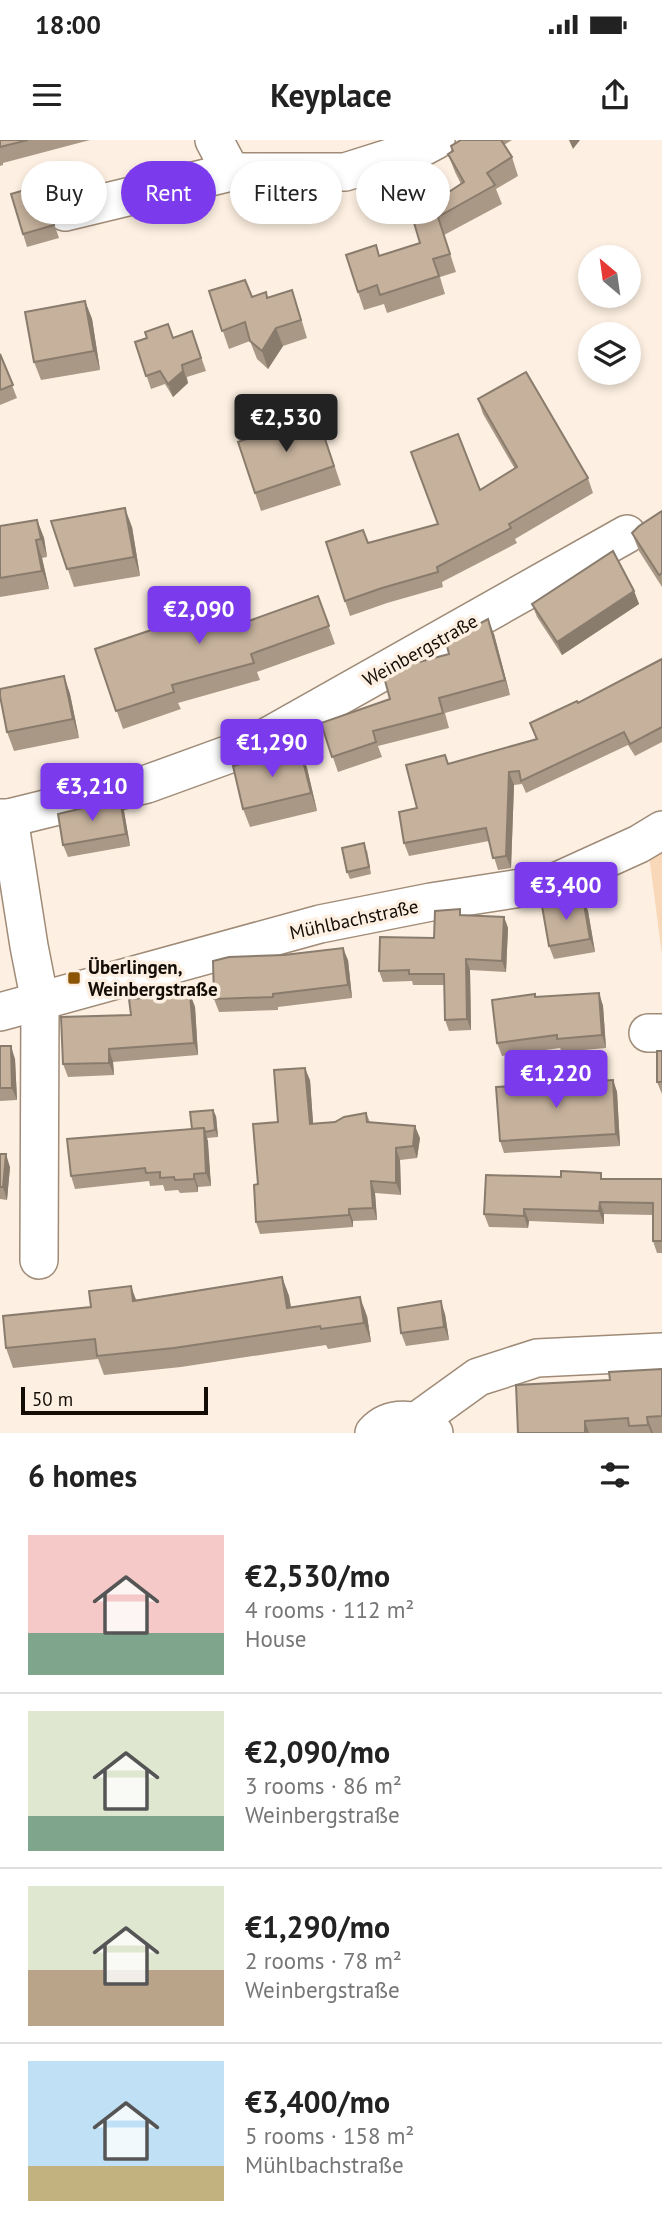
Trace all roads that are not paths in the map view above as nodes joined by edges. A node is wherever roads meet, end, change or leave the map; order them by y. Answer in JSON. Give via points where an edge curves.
{"nodes":[{"id":1,"x":214,"y":140,"type":"edge"},
{"id":2,"x":436,"y":140,"type":"edge"},
{"id":3,"x":230,"y":170,"type":"edge"},
{"id":4,"x":230,"y":172,"type":"edge"},
{"id":5,"x":342,"y":172,"type":"edge"},
{"id":6,"x":107,"y":202,"type":"edge"},
{"id":7,"x":626,"y":534,"type":"dead end"},
{"id":8,"x":5,"y":818,"type":"edge"},
{"id":9,"x":662,"y":830,"type":"edge"},
{"id":10,"x":40,"y":1002,"type":"junction"},
{"id":11,"x":0,"y":1013,"type":"edge"},
{"id":12,"x":39,"y":1260,"type":"dead end"},
{"id":13,"x":662,"y":1352,"type":"edge"},
{"id":14,"x":426,"y":1427,"type":"edge"},
{"id":15,"x":374,"y":1433,"type":"edge"}],
"edges":[{"from":1,"to":3,"type":"street"},
{"from":2,"to":5,"type":"street"},
{"from":4,"to":6,"type":"street"},
{"from":7,"to":8,"type":"street","name":"Weinbergstraße","via":[[249,747],[147,784]]},
{"from":8,"to":10,"type":"street","name":"Weinbergstraße"},
{"from":9,"to":10,"type":"street","name":"Mühlbachstraße","via":[[553,883],[320,924]]},
{"from":10,"to":11,"type":"street","name":"Mühlbachstraße"},
{"from":10,"to":12,"type":"street"},
{"from":13,"to":14,"type":"street","via":[[537,1358],[478,1377]]},
{"from":14,"to":15,"type":"street","via":[[398,1420]]}]}
